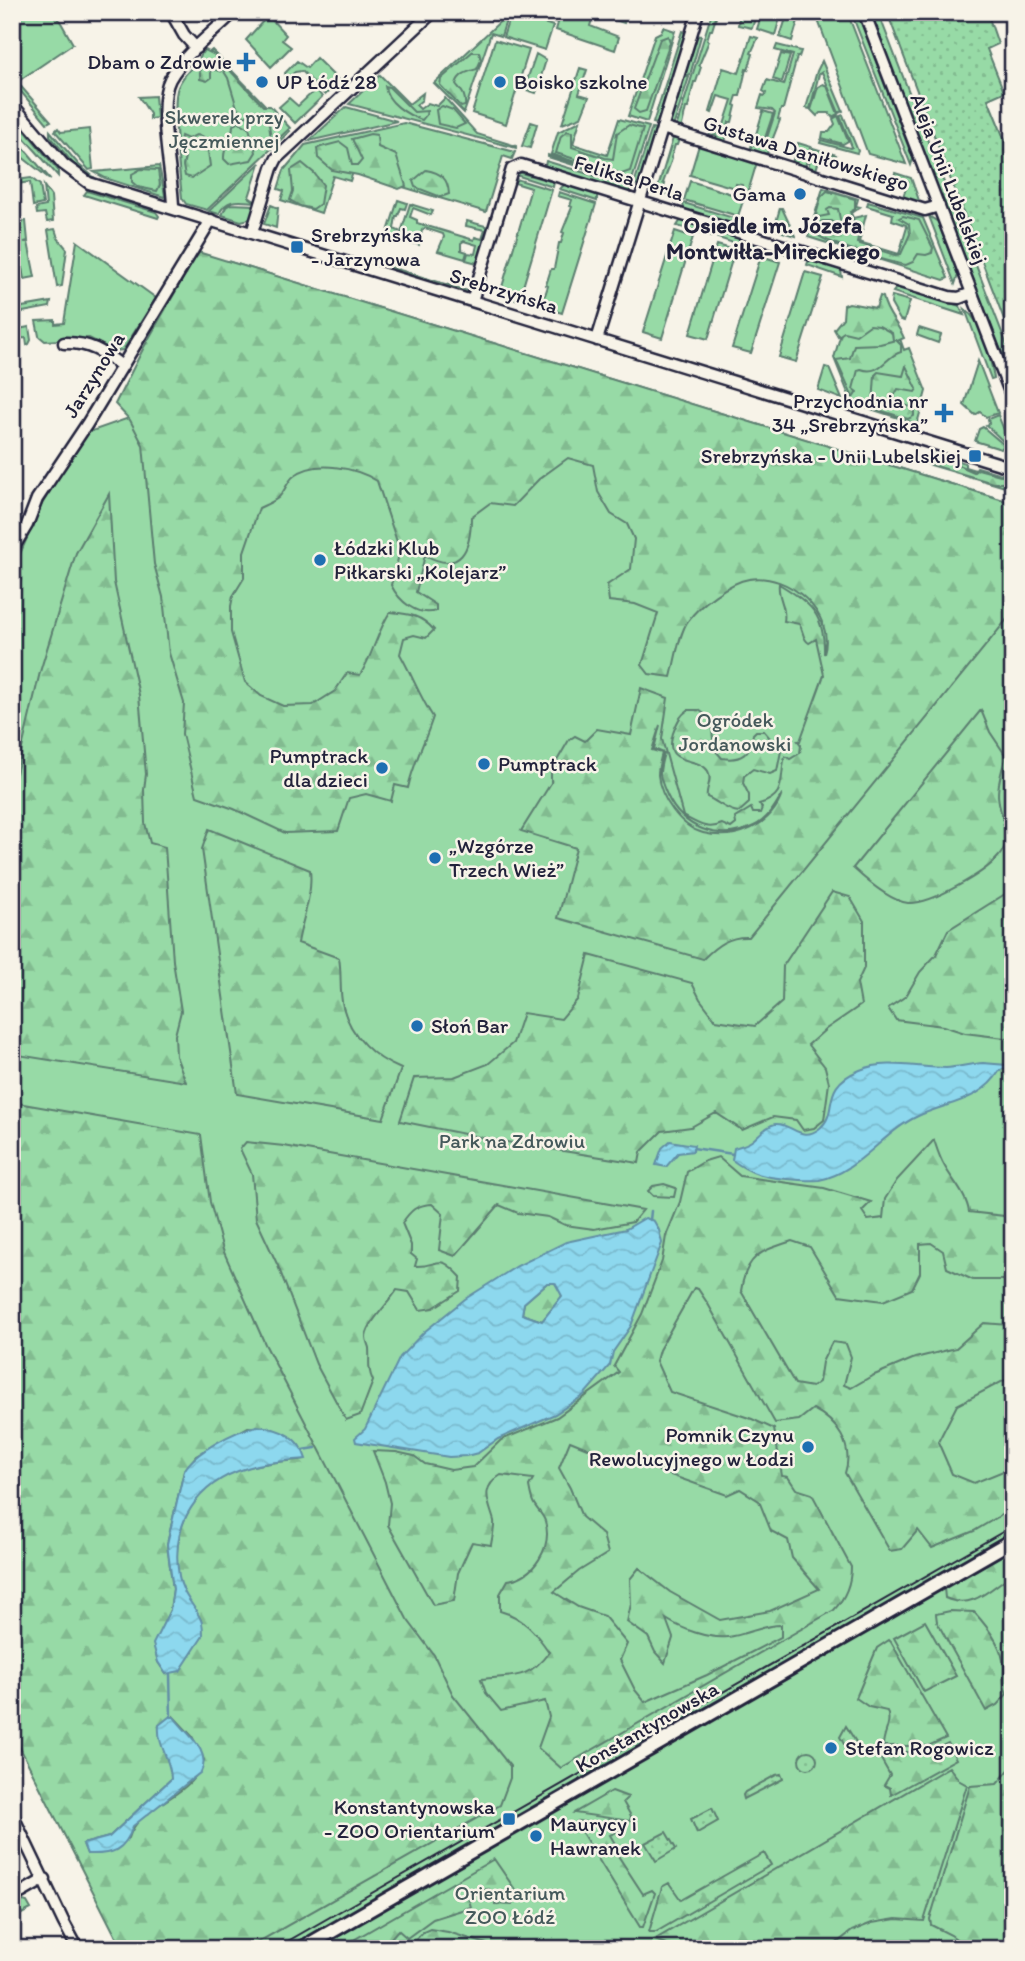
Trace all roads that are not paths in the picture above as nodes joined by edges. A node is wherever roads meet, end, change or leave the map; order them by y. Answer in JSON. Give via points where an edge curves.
{"nodes":[{"id":1,"x":171,"y":12,"type":"edge"},
{"id":2,"x":234,"y":12,"type":"edge"},
{"id":3,"x":433,"y":12,"type":"edge"},
{"id":4,"x":698,"y":12,"type":"edge"},
{"id":5,"x":864,"y":12,"type":"edge"},
{"id":6,"x":196,"y":48,"type":"junction"},
{"id":7,"x":12,"y":104,"type":"edge"},
{"id":8,"x":663,"y":128,"type":"junction"},
{"id":9,"x":640,"y":202,"type":"junction"},
{"id":10,"x":939,"y":206,"type":"junction"},
{"id":11,"x":173,"y":208,"type":"junction"},
{"id":12,"x":211,"y":220,"type":"junction"},
{"id":13,"x":252,"y":233,"type":"junction"},
{"id":14,"x":972,"y":293,"type":"junction"},
{"id":15,"x":472,"y":301,"type":"junction"},
{"id":16,"x":597,"y":340,"type":"junction"},
{"id":17,"x":64,"y":343,"type":"dead end"},
{"id":18,"x":122,"y":366,"type":"junction"},
{"id":19,"x":1013,"y":400,"type":"edge"},
{"id":20,"x":1013,"y":468,"type":"edge"},
{"id":21,"x":12,"y":550,"type":"edge"},
{"id":22,"x":1013,"y":1540,"type":"edge"},
{"id":23,"x":12,"y":1814,"type":"edge"},
{"id":24,"x":44,"y":1880,"type":"junction"},
{"id":25,"x":12,"y":1898,"type":"edge"},
{"id":26,"x":78,"y":1949,"type":"edge"},
{"id":27,"x":300,"y":1949,"type":"edge"}],
"edges":[{"from":1,"to":6,"type":"street"},
{"from":2,"to":6,"type":"street"},
{"from":3,"to":13,"type":"street","via":[[277,158]]},
{"from":4,"to":8,"type":"street"},
{"from":5,"to":10,"type":"street","name":"Aleja Unii Lubelskiej"},
{"from":6,"to":11,"type":"street","via":[[175,72],[165,95]]},
{"from":7,"to":11,"type":"street","name":"Srebrzyńska","via":[[80,178]]},
{"from":8,"to":9,"type":"street"},
{"from":8,"to":10,"type":"street","name":"Gustawa Daniłowskiego","via":[[925,210]]},
{"from":9,"to":14,"type":"street","name":"Feliksa Perla","via":[[949,297]]},
{"from":9,"to":15,"type":"street","name":"Feliksa Perla","via":[[516,165]]},
{"from":9,"to":16,"type":"street"},
{"from":10,"to":14,"type":"street","name":"Aleja Unii Lubelskiej"},
{"from":11,"to":12,"type":"street","name":"Srebrzyńska"},
{"from":12,"to":13,"type":"street","name":"Srebrzyńska"},
{"from":12,"to":18,"type":"street","name":"Jarzynowa"},
{"from":13,"to":15,"type":"street","name":"Srebrzyńska"},
{"from":14,"to":19,"type":"street","name":"Aleja Unii Lubelskiej"},
{"from":15,"to":16,"type":"street","name":"Srebrzyńska"},
{"from":16,"to":20,"type":"street","name":"Srebrzyńska"},
{"from":17,"to":18,"type":"street","via":[[94,347]]},
{"from":18,"to":21,"type":"street","name":"Jarzynowa","via":[[37,499]]},
{"from":22,"to":27,"type":"main road","name":"Konstantynowska"},
{"from":23,"to":24,"type":"street"},
{"from":24,"to":25,"type":"street"},
{"from":24,"to":26,"type":"street"}]}
